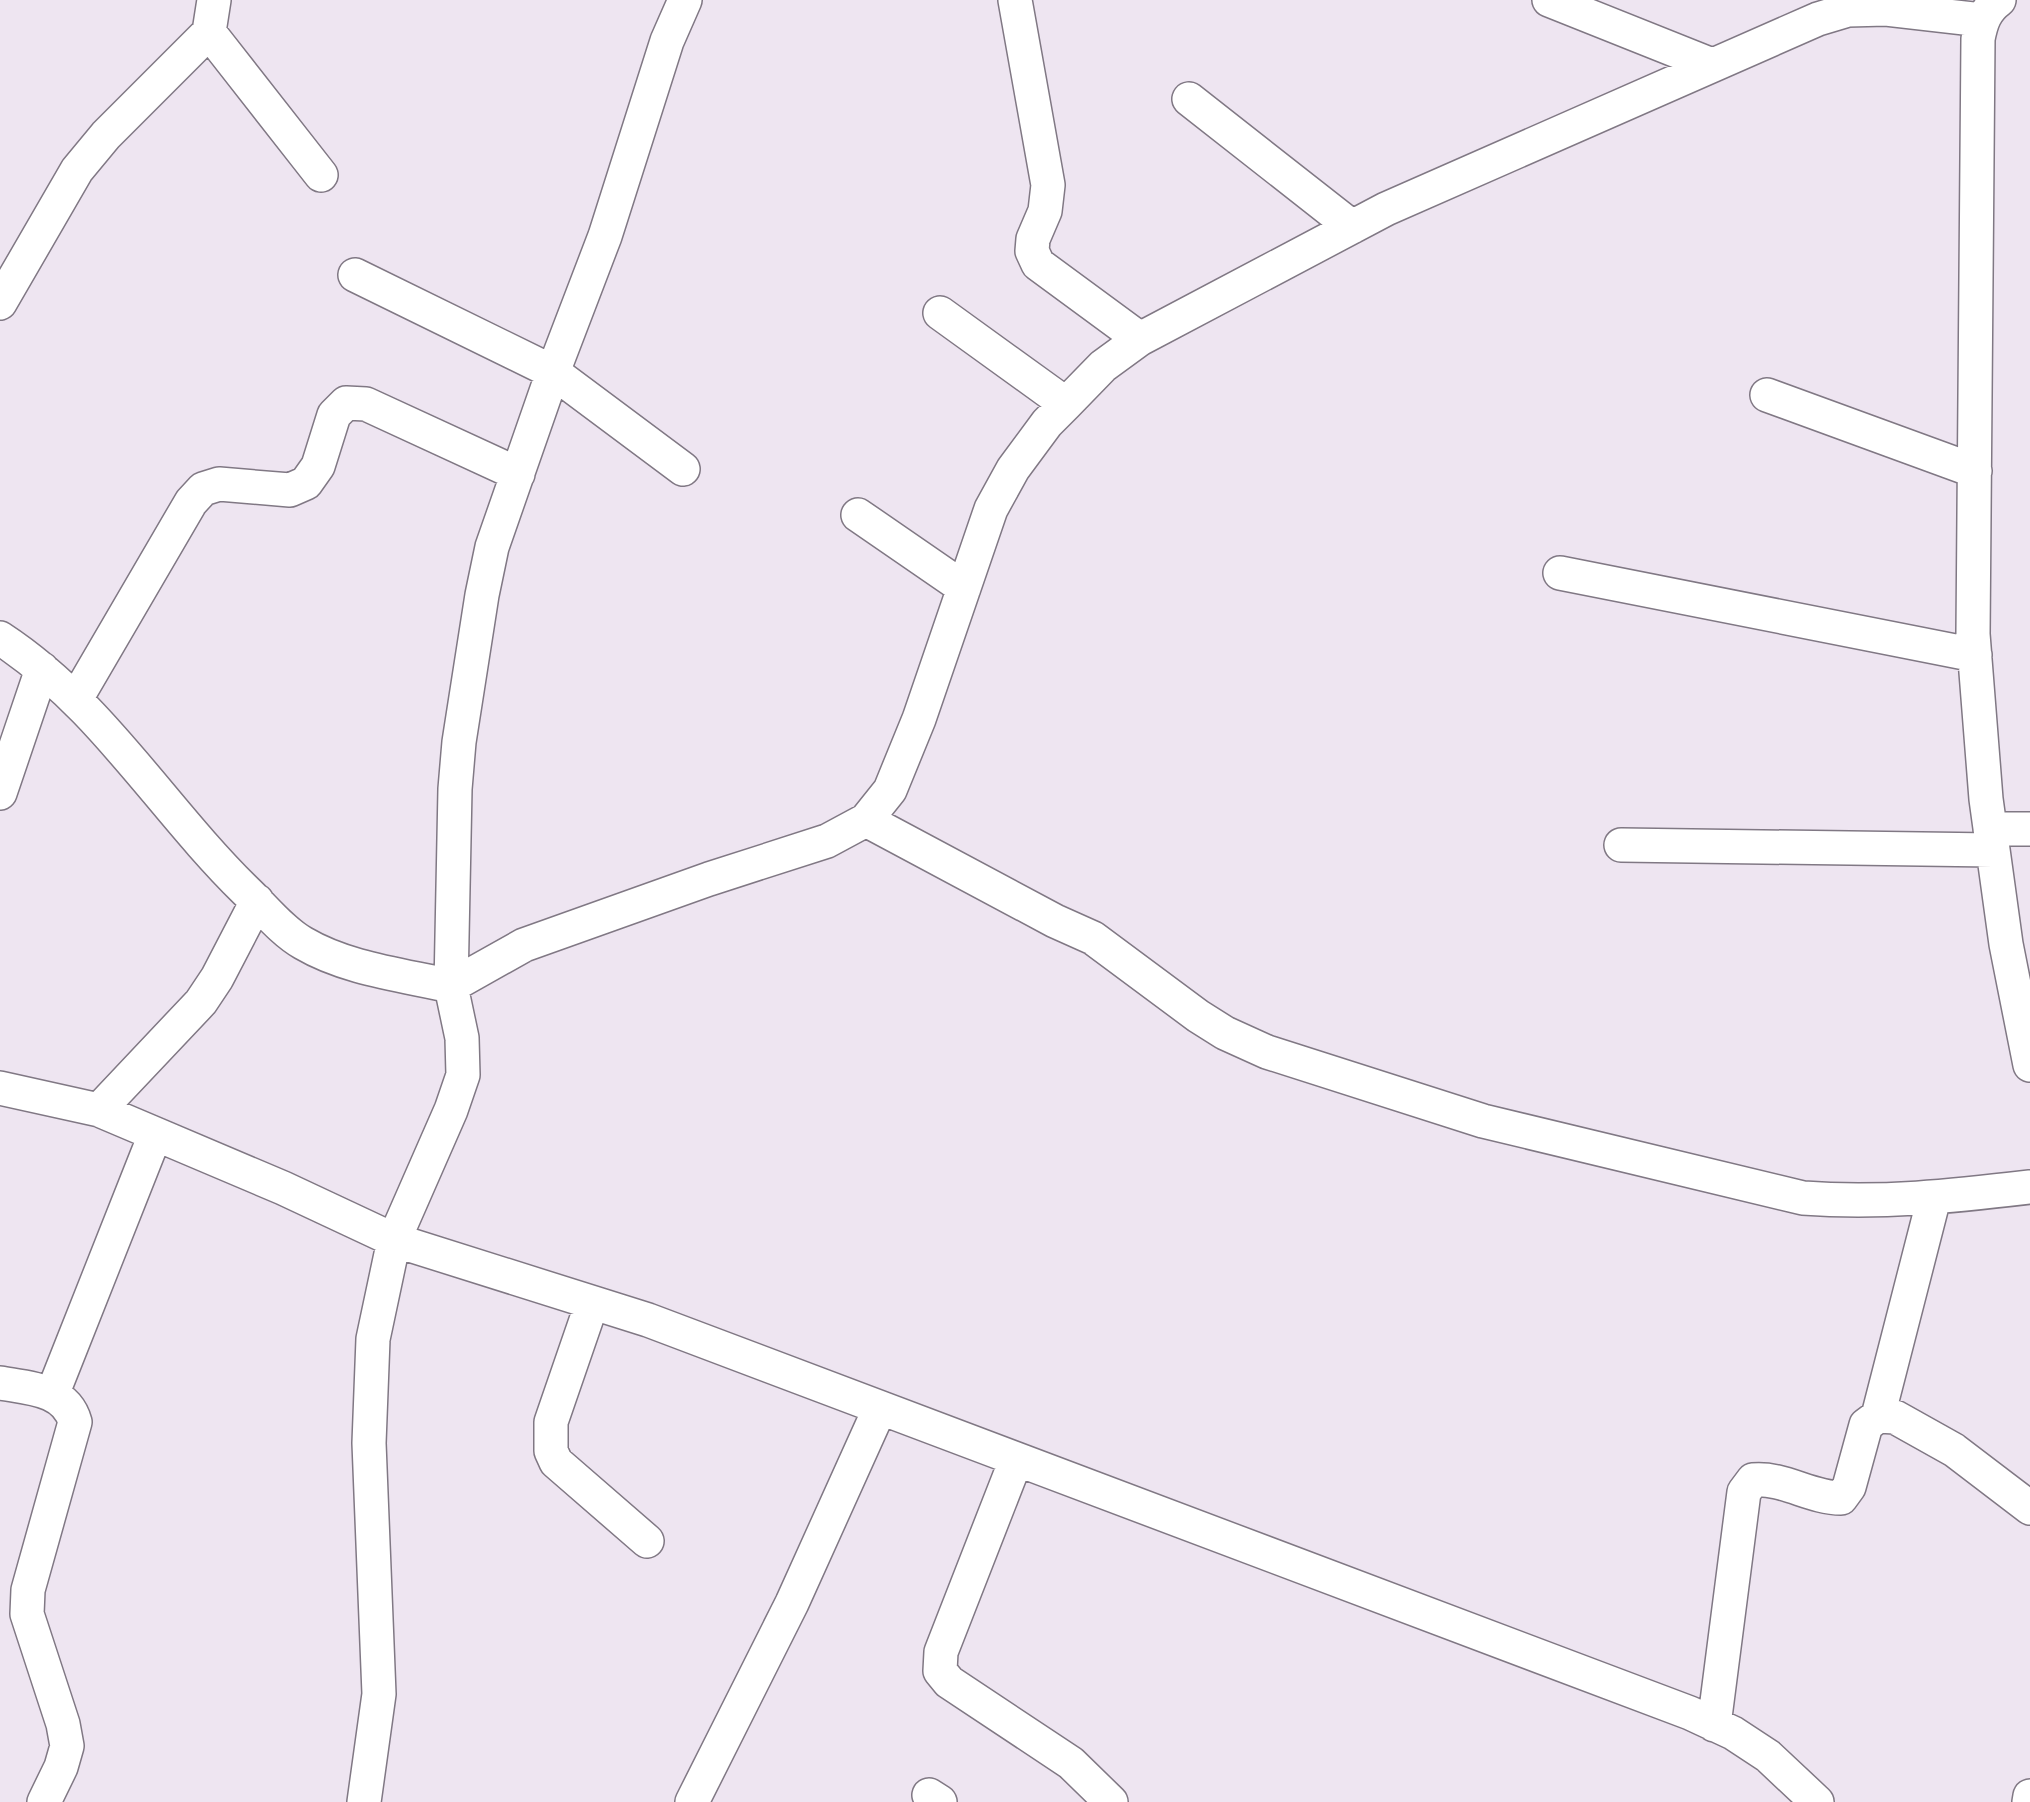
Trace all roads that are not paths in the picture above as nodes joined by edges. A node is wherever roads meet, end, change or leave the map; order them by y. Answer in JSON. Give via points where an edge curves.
{"nodes":[{"id":1,"x":686,"y":0,"type":"edge"},
{"id":2,"x":1016,"y":0,"type":"edge"},
{"id":3,"x":1549,"y":0,"type":"edge"},
{"id":4,"x":1588,"y":8,"type":"edge"},
{"id":5,"x":1990,"y":10,"type":"edge"},
{"id":6,"x":212,"y":16,"type":"edge"},
{"id":7,"x":1712,"y":65,"type":"junction"},
{"id":8,"x":1189,"y":99,"type":"dead end"},
{"id":9,"x":321,"y":175,"type":"dead end"},
{"id":10,"x":1352,"y":227,"type":"junction"},
{"id":11,"x":9,"y":268,"type":"edge"},
{"id":12,"x":356,"y":275,"type":"dead end"},
{"id":13,"x":0,"y":303,"type":"edge"},
{"id":14,"x":940,"y":313,"type":"dead end"},
{"id":15,"x":1140,"y":339,"type":"junction"},
{"id":16,"x":553,"y":372,"type":"junction"},
{"id":17,"x":1767,"y":395,"type":"dead end"},
{"id":18,"x":1066,"y":404,"type":"junction"},
{"id":19,"x":683,"y":469,"type":"dead end"},
{"id":20,"x":1975,"y":471,"type":"junction"},
{"id":21,"x":518,"y":474,"type":"junction"},
{"id":22,"x":858,"y":515,"type":"dead end"},
{"id":23,"x":1560,"y":573,"type":"dead end"},
{"id":24,"x":963,"y":588,"type":"junction"},
{"id":25,"x":0,"y":638,"type":"edge"},
{"id":26,"x":1975,"y":655,"type":"junction"},
{"id":27,"x":42,"y":669,"type":"junction"},
{"id":28,"x":76,"y":699,"type":"junction"},
{"id":29,"x":0,"y":793,"type":"edge"},
{"id":30,"x":866,"y":820,"type":"junction"},
{"id":31,"x":2030,"y":829,"type":"edge"},
{"id":32,"x":1992,"y":840,"type":"junction"},
{"id":33,"x":1621,"y":845,"type":"dead end"},
{"id":34,"x":257,"y":902,"type":"junction"},
{"id":35,"x":451,"y":986,"type":"junction"},
{"id":36,"x":2024,"y":1007,"type":"edge"},
{"id":37,"x":2030,"y":1065,"type":"edge"},
{"id":38,"x":0,"y":1088,"type":"edge"},
{"id":39,"x":99,"y":1110,"type":"junction"},
{"id":40,"x":155,"y":1135,"type":"junction"},
{"id":41,"x":2030,"y":1187,"type":"edge"},
{"id":42,"x":1934,"y":1198,"type":"junction"},
{"id":43,"x":394,"y":1240,"type":"junction"},
{"id":44,"x":592,"y":1303,"type":"junction"},
{"id":45,"x":0,"y":1383,"type":"edge"},
{"id":46,"x":52,"y":1395,"type":"junction"},
{"id":47,"x":879,"y":1408,"type":"junction"},
{"id":48,"x":1878,"y":1416,"type":"junction"},
{"id":49,"x":1016,"y":1460,"type":"junction"},
{"id":50,"x":2030,"y":1508,"type":"edge"},
{"id":51,"x":647,"y":1541,"type":"dead end"},
{"id":52,"x":0,"y":1595,"type":"edge"},
{"id":53,"x":27,"y":1614,"type":"junction"},
{"id":54,"x":1714,"y":1725,"type":"junction"},
{"id":55,"x":2030,"y":1796,"type":"edge"},
{"id":56,"x":44,"y":1802,"type":"edge"},
{"id":57,"x":364,"y":1802,"type":"edge"},
{"id":58,"x":692,"y":1802,"type":"edge"},
{"id":59,"x":1110,"y":1802,"type":"edge"},
{"id":60,"x":1817,"y":1802,"type":"edge"},
{"id":61,"x":2029,"y":1802,"type":"edge"}],
"edges":[{"from":1,"to":16,"type":"street","via":[[667,41],[606,236]]},
{"from":2,"to":15,"type":"street","via":[[1048,185],[1045,211],[1032,250],[1038,264]]},
{"from":3,"to":4,"type":"street"},
{"from":4,"to":7,"type":"street"},
{"from":5,"to":7,"type":"street","via":[[1848,10]]},
{"from":5,"to":20,"type":"street","via":[[1978,39]]},
{"from":6,"to":9,"type":"street"},
{"from":6,"to":11,"type":"street","via":[[106,135]]},
{"from":7,"to":10,"type":"street"},
{"from":8,"to":10,"type":"street"},
{"from":10,"to":15,"type":"street"},
{"from":11,"to":13,"type":"street"},
{"from":12,"to":16,"type":"street"},
{"from":14,"to":18,"type":"street"},
{"from":15,"to":18,"type":"street","via":[[1103,366]]},
{"from":16,"to":19,"type":"street"},
{"from":16,"to":21,"type":"street"},
{"from":17,"to":20,"type":"street"},
{"from":18,"to":24,"type":"street","via":[[1013,469],[991,509]]},
{"from":20,"to":26,"type":"street"},
{"from":21,"to":28,"type":"street","via":[[366,404],[346,403],[334,415],[318,466],[306,483],[290,490],[219,484],[203,489],[191,502]]},
{"from":21,"to":35,"type":"street","via":[[492,547],[459,742]]},
{"from":22,"to":24,"type":"street"},
{"from":23,"to":26,"type":"street"},
{"from":24,"to":30,"type":"street","via":[[919,719],[890,790]]},
{"from":25,"to":27,"type":"street"},
{"from":26,"to":32,"type":"street"},
{"from":27,"to":28,"type":"street"},
{"from":27,"to":29,"type":"street"},
{"from":28,"to":34,"type":"street"},
{"from":30,"to":35,"type":"street","via":[[827,841],[524,945]]},
{"from":30,"to":42,"type":"street","via":[[1093,938],[1198,1016],[1267,1052],[1483,1121],[1803,1198],[1856,1202]]},
{"from":31,"to":32,"type":"street"},
{"from":32,"to":33,"type":"street"},
{"from":32,"to":36,"type":"street","via":[[2006,944]]},
{"from":34,"to":35,"type":"street","via":[[302,943],[336,959]]},
{"from":34,"to":39,"type":"street","via":[[201,1002]]},
{"from":35,"to":43,"type":"street","via":[[462,1038],[463,1075]]},
{"from":36,"to":37,"type":"street"},
{"from":38,"to":39,"type":"street"},
{"from":39,"to":40,"type":"street"},
{"from":40,"to":43,"type":"street"},
{"from":40,"to":46,"type":"street"},
{"from":41,"to":42,"type":"street"},
{"from":42,"to":48,"type":"street"},
{"from":43,"to":44,"type":"street"},
{"from":43,"to":57,"type":"street","via":[[373,1340],[369,1443],[379,1694]]},
{"from":44,"to":47,"type":"street","via":[[648,1320]]},
{"from":44,"to":51,"type":"street","via":[[551,1422],[551,1451],[556,1462]]},
{"from":45,"to":46,"type":"street","via":[[44,1390]]},
{"from":46,"to":53,"type":"street","via":[[72,1411],[75,1422],[28,1590]]},
{"from":47,"to":49,"type":"street"},
{"from":47,"to":58,"type":"street","via":[[792,1603]]},
{"from":48,"to":50,"type":"street","via":[[1895,1417],[1954,1450]]},
{"from":48,"to":54,"type":"street","via":[[1866,1425],[1849,1487],[1841,1498],[1823,1498],[1767,1479],[1753,1480],[1744,1492]]},
{"from":49,"to":54,"type":"street"},
{"from":49,"to":59,"type":"street","via":[[941,1653],[940,1671],[949,1682],[1071,1763]]},
{"from":52,"to":53,"type":"street"},
{"from":53,"to":56,"type":"street","via":[[67,1746]]},
{"from":54,"to":60,"type":"street","via":[[1768,1756]]},
{"from":55,"to":61,"type":"street"}]}
